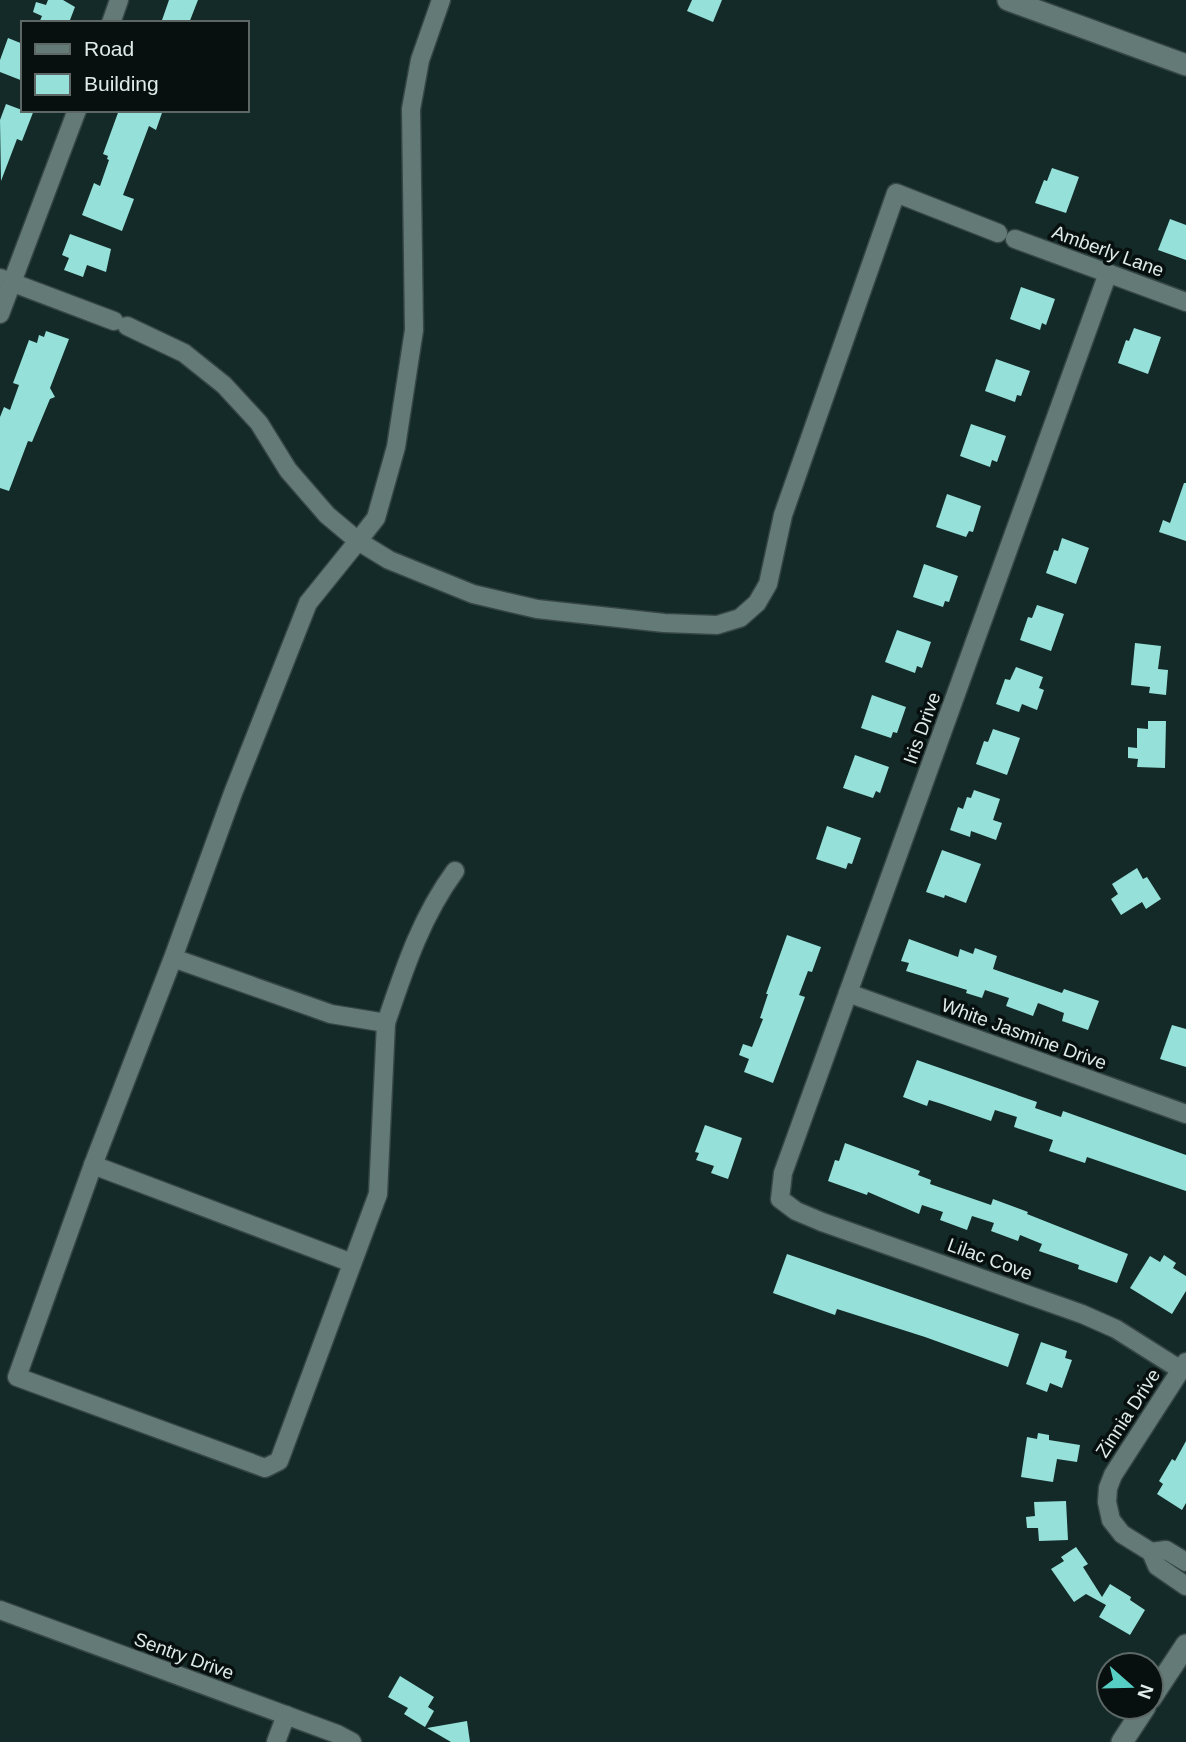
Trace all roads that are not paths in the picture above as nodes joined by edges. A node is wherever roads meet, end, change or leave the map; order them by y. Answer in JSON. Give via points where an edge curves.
{"nodes":[{"id":1,"x":119,"y":0,"type":"edge"},
{"id":2,"x":441,"y":0,"type":"edge"},
{"id":3,"x":1009,"y":0,"type":"edge"},
{"id":4,"x":112,"y":21,"type":"edge"},
{"id":5,"x":1186,"y":65,"type":"edge"},
{"id":6,"x":76,"y":112,"type":"edge"},
{"id":7,"x":1108,"y":273,"type":"junction"},
{"id":8,"x":6,"y":280,"type":"edge"},
{"id":9,"x":1186,"y":302,"type":"edge"},
{"id":10,"x":0,"y":314,"type":"edge"},
{"id":11,"x":358,"y":541,"type":"junction"},
{"id":12,"x":455,"y":871,"type":"dead end"},
{"id":13,"x":173,"y":958,"type":"junction"},
{"id":14,"x":848,"y":993,"type":"junction"},
{"id":15,"x":386,"y":1023,"type":"junction"},
{"id":16,"x":1186,"y":1114,"type":"edge"},
{"id":17,"x":93,"y":1165,"type":"junction"},
{"id":18,"x":780,"y":1199,"type":"joint"},
{"id":19,"x":352,"y":1263,"type":"junction"},
{"id":20,"x":1183,"y":1366,"type":"edge"},
{"id":21,"x":1151,"y":1552,"type":"junction"},
{"id":22,"x":1186,"y":1562,"type":"edge"},
{"id":23,"x":1186,"y":1586,"type":"edge"},
{"id":24,"x":0,"y":1611,"type":"edge"},
{"id":25,"x":1186,"y":1645,"type":"edge"},
{"id":26,"x":1165,"y":1677,"type":"edge"},
{"id":27,"x":286,"y":1715,"type":"junction"},
{"id":28,"x":1136,"y":1721,"type":"edge"},
{"id":29,"x":312,"y":1725,"type":"junction"},
{"id":30,"x":276,"y":1742,"type":"edge"},
{"id":31,"x":305,"y":1742,"type":"edge"},
{"id":32,"x":352,"y":1742,"type":"edge"},
{"id":33,"x":1122,"y":1742,"type":"edge"}],
"edges":[{"from":1,"to":4,"type":"street"},
{"from":2,"to":11,"type":"street","via":[[420,60],[411,109],[414,330],[396,447],[376,519]]},
{"from":3,"to":5,"type":"street"},
{"from":6,"to":8,"type":"street"},
{"from":7,"to":9,"type":"street","name":"Amberly Lane"},
{"from":7,"to":11,"type":"street","name":"Amberly Lane","via":[[896,193],[783,515],[768,584],[757,603],[740,618],[717,625],[664,623],[537,609],[473,594],[390,560]]},
{"from":7,"to":14,"type":"street","name":"Iris Drive"},
{"from":8,"to":10,"type":"street"},
{"from":8,"to":11,"type":"street","via":[[184,353],[224,385],[259,423],[288,470],[327,515]]},
{"from":11,"to":13,"type":"street","via":[[308,603]]},
{"from":12,"to":15,"type":"street","via":[[412,948]]},
{"from":13,"to":15,"type":"street","via":[[331,1014]]},
{"from":13,"to":17,"type":"street"},
{"from":14,"to":16,"type":"street","name":"White Jasmine Drive"},
{"from":14,"to":18,"type":"street","name":"Iris Drive","via":[[783,1173]]},
{"from":15,"to":19,"type":"street","via":[[378,1195]]},
{"from":17,"to":19,"type":"street"},
{"from":17,"to":19,"type":"street","via":[[17,1377],[265,1468],[279,1461]]},
{"from":18,"to":20,"type":"street","name":"Lilac Cove","via":[[822,1222],[1082,1314]]},
{"from":20,"to":21,"type":"street","name":"Zinnia Drive","via":[[1108,1488],[1111,1520],[1122,1534]]},
{"from":21,"to":22,"type":"street","name":"Zinnia Drive","via":[[1166,1550]]},
{"from":21,"to":23,"type":"street","name":"Zinnia Drive","via":[[1157,1566]]},
{"from":24,"to":27,"type":"street","name":"Sentry Drive"},
{"from":25,"to":26,"type":"street"},
{"from":27,"to":29,"type":"street","name":"Sentry Drive"},
{"from":27,"to":30,"type":"street"},
{"from":28,"to":33,"type":"street"},
{"from":29,"to":31,"type":"street"},
{"from":29,"to":32,"type":"street","name":"Sentry Drive"}]}
